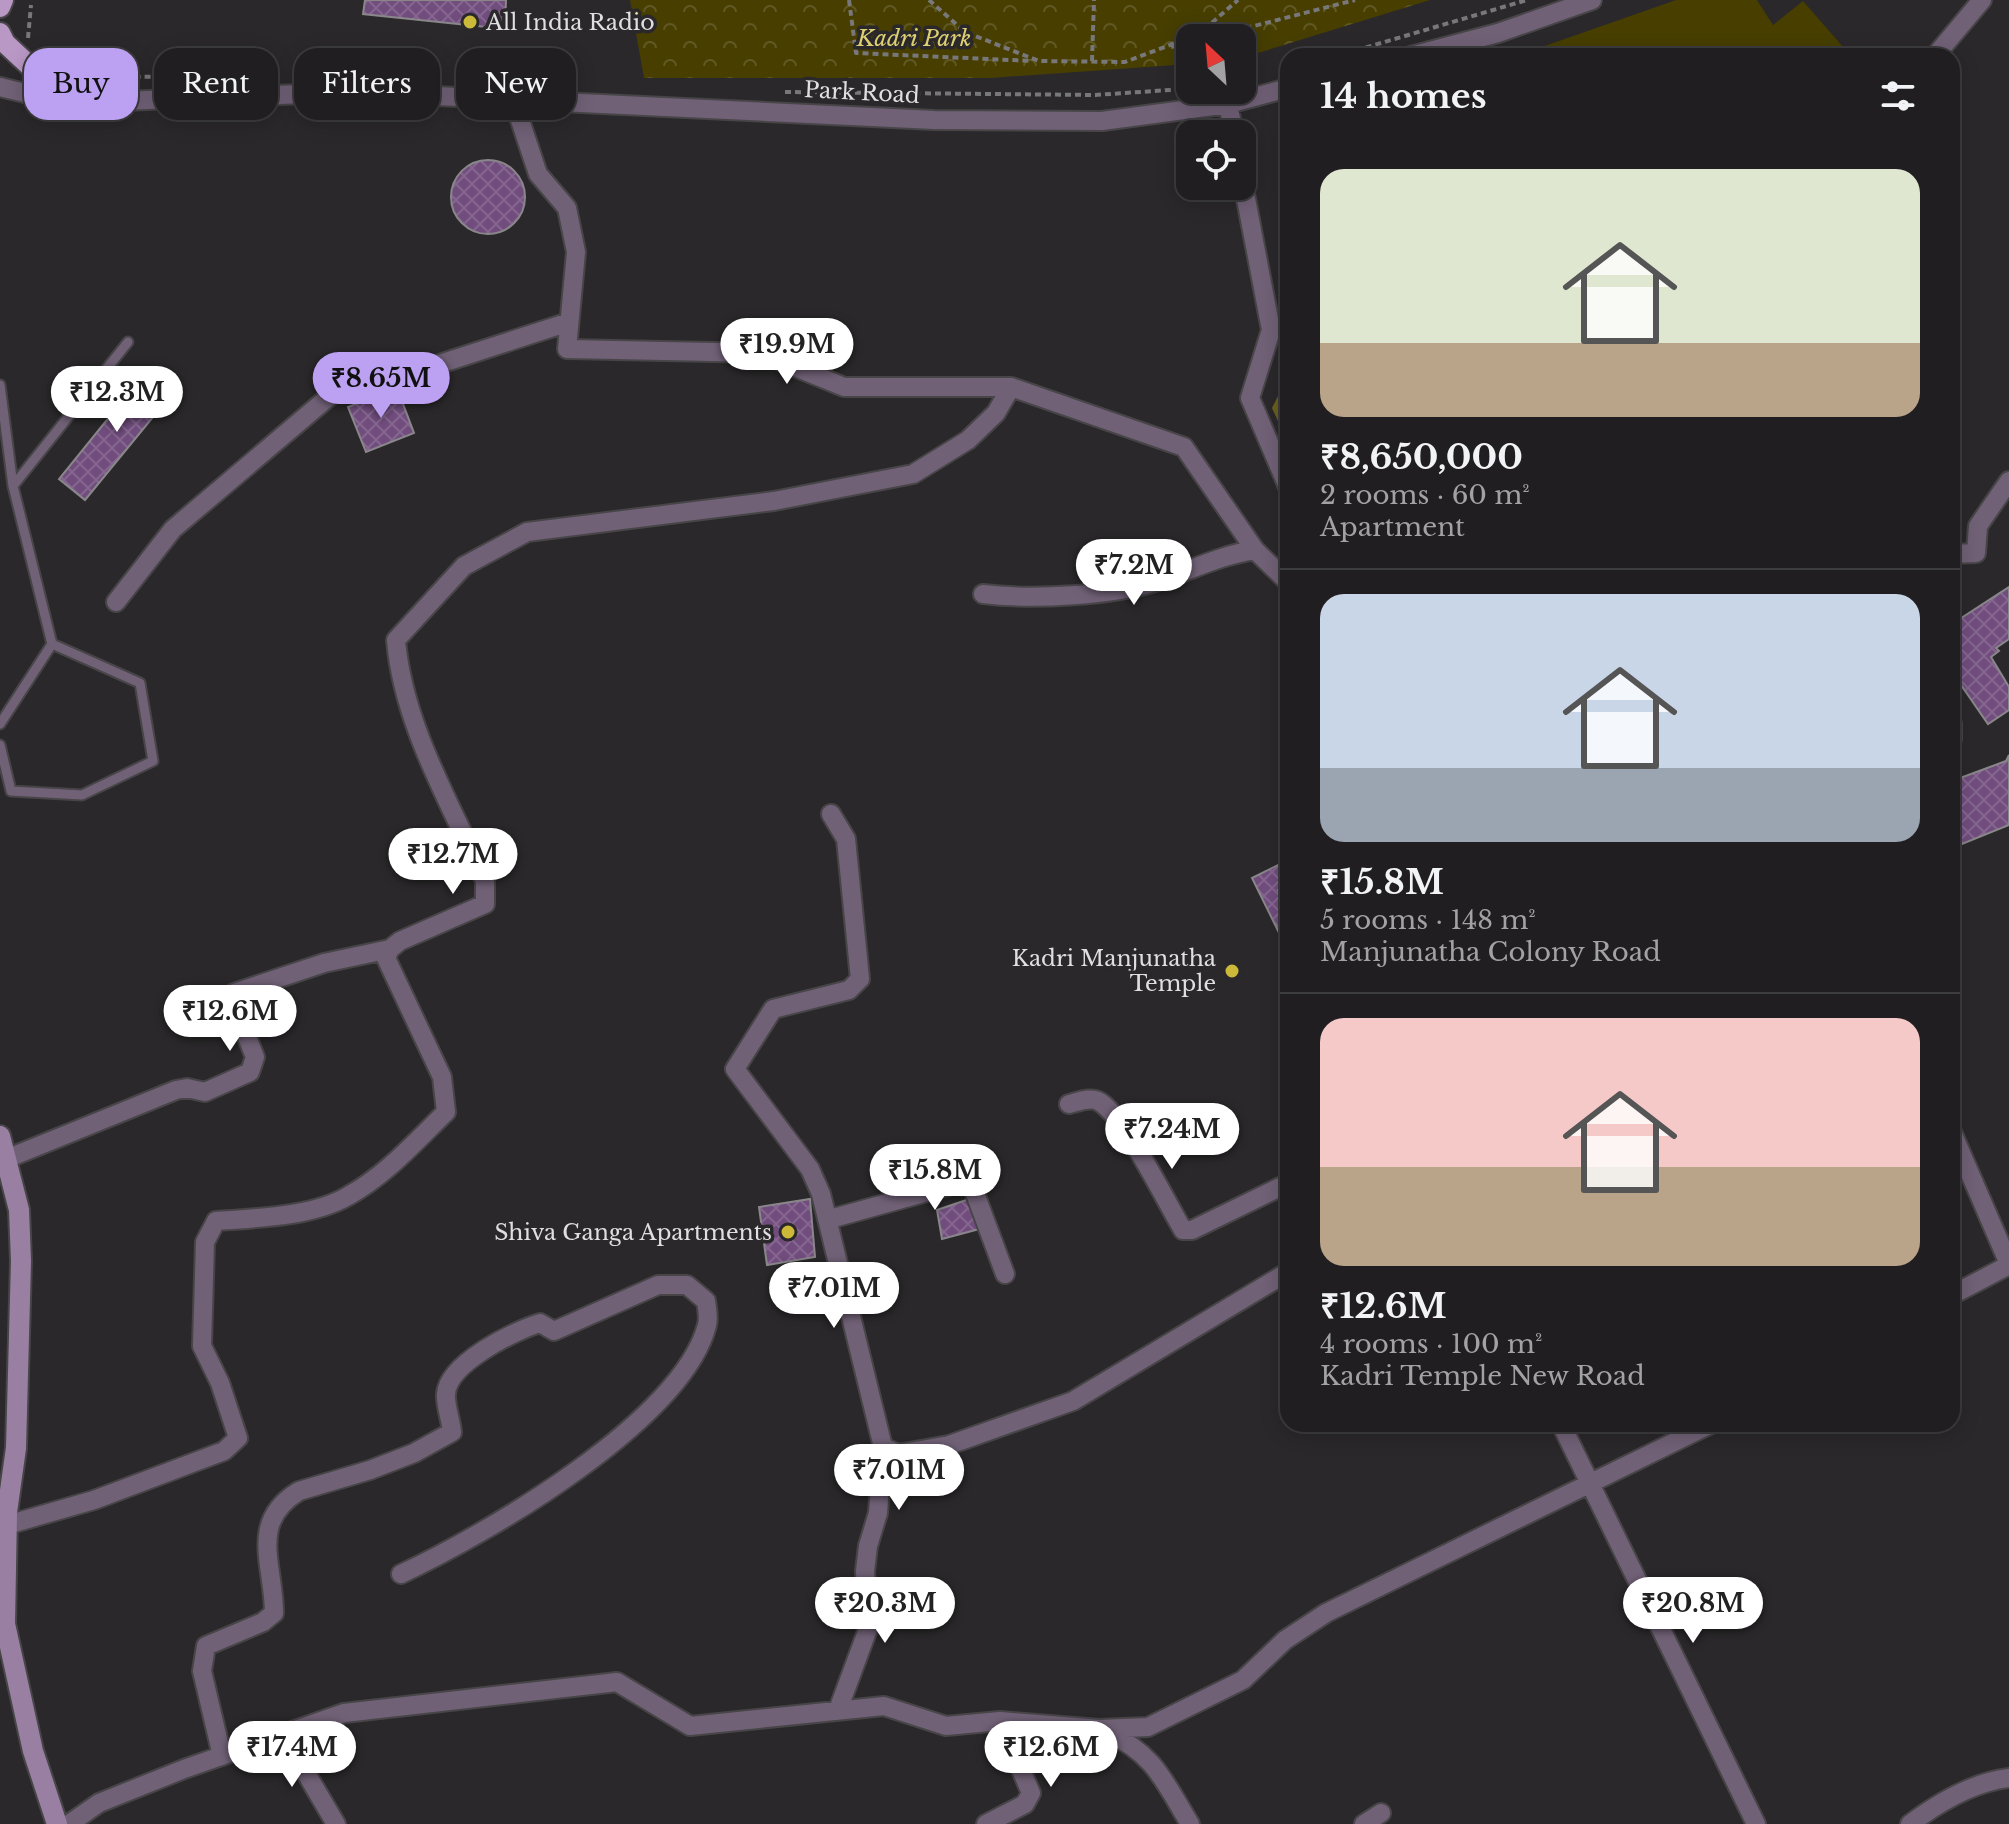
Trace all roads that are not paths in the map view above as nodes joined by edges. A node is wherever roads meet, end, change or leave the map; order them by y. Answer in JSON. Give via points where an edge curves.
{"nodes":[{"id":1,"x":3,"y":0,"type":"edge"},
{"id":2,"x":1592,"y":0,"type":"edge"},
{"id":3,"x":1982,"y":0,"type":"edge"},
{"id":4,"x":0,"y":7,"type":"edge"},
{"id":5,"x":0,"y":33,"type":"edge"},
{"id":6,"x":1441,"y":48,"type":"edge"},
{"id":7,"x":1942,"y":48,"type":"edge"},
{"id":8,"x":24,"y":61,"type":"edge"},
{"id":9,"x":0,"y":87,"type":"edge"},
{"id":10,"x":1280,"y":90,"type":"edge"},
{"id":11,"x":24,"y":91,"type":"edge"},
{"id":12,"x":456,"y":96,"type":"edge"},
{"id":13,"x":1256,"y":97,"type":"edge"},
{"id":14,"x":138,"y":100,"type":"edge"},
{"id":15,"x":576,"y":102,"type":"edge"},
{"id":16,"x":1228,"y":104,"type":"joint"},
{"id":17,"x":520,"y":120,"type":"edge"},
{"id":18,"x":1231,"y":120,"type":"edge"},
{"id":19,"x":1246,"y":200,"type":"edge"},
{"id":20,"x":569,"y":322,"type":"junction"},
{"id":21,"x":128,"y":342,"type":"dead end"},
{"id":22,"x":0,"y":385,"type":"edge"},
{"id":23,"x":1011,"y":387,"type":"junction"},
{"id":24,"x":1280,"y":468,"type":"edge"},
{"id":25,"x":2009,"y":481,"type":"edge"},
{"id":26,"x":13,"y":486,"type":"junction"},
{"id":27,"x":1255,"y":550,"type":"junction"},
{"id":28,"x":1960,"y":554,"type":"edge"},
{"id":29,"x":1280,"y":574,"type":"edge"},
{"id":30,"x":983,"y":594,"type":"dead end"},
{"id":31,"x":116,"y":602,"type":"dead end"},
{"id":32,"x":52,"y":644,"type":"junction"},
{"id":33,"x":0,"y":724,"type":"edge"},
{"id":34,"x":0,"y":745,"type":"edge"},
{"id":35,"x":831,"y":814,"type":"dead end"},
{"id":36,"x":390,"y":949,"type":"junction"},
{"id":37,"x":1069,"y":1104,"type":"dead end"},
{"id":38,"x":0,"y":1136,"type":"edge"},
{"id":39,"x":1960,"y":1147,"type":"edge"},
{"id":40,"x":6,"y":1159,"type":"junction"},
{"id":41,"x":1280,"y":1187,"type":"edge"},
{"id":42,"x":830,"y":1219,"type":"junction"},
{"id":43,"x":2001,"y":1224,"type":"edge"},
{"id":44,"x":2009,"y":1264,"type":"edge"},
{"id":45,"x":1005,"y":1274,"type":"dead end"},
{"id":46,"x":1280,"y":1277,"type":"edge"},
{"id":47,"x":1960,"y":1291,"type":"edge"},
{"id":48,"x":1565,"y":1432,"type":"edge"},
{"id":49,"x":1695,"y":1432,"type":"edge"},
{"id":50,"x":883,"y":1447,"type":"junction"},
{"id":51,"x":1591,"y":1485,"type":"junction"},
{"id":52,"x":7,"y":1525,"type":"junction"},
{"id":53,"x":401,"y":1574,"type":"dead end"},
{"id":54,"x":838,"y":1710,"type":"junction"},
{"id":55,"x":1000,"y":1721,"type":"junction"},
{"id":56,"x":1100,"y":1729,"type":"junction"},
{"id":57,"x":283,"y":1734,"type":"junction"},
{"id":58,"x":222,"y":1756,"type":"junction"},
{"id":59,"x":2009,"y":1778,"type":"edge"},
{"id":60,"x":1381,"y":1813,"type":"dead end"},
{"id":61,"x":57,"y":1824,"type":"edge"},
{"id":62,"x":69,"y":1824,"type":"edge"},
{"id":63,"x":336,"y":1824,"type":"edge"},
{"id":64,"x":986,"y":1824,"type":"edge"},
{"id":65,"x":1190,"y":1824,"type":"edge"},
{"id":66,"x":1364,"y":1824,"type":"edge"},
{"id":67,"x":1756,"y":1824,"type":"edge"},
{"id":68,"x":1910,"y":1824,"type":"edge"}],
"edges":[{"from":1,"to":4,"type":"main road"},
{"from":2,"to":6,"type":"street"},
{"from":3,"to":7,"type":"street"},
{"from":5,"to":8,"type":"main road"},
{"from":9,"to":11,"type":"street","name":"Park Road"},
{"from":10,"to":13,"type":"street","name":"Park Road"},
{"from":12,"to":14,"type":"street","name":"Park Road","via":[[354,92]]},
{"from":15,"to":16,"type":"street","name":"Park Road","via":[[949,120],[1102,121]]},
{"from":16,"to":18,"type":"street"},
{"from":17,"to":20,"type":"street","via":[[538,174],[567,208],[576,252]]},
{"from":19,"to":24,"type":"street","via":[[1271,330],[1250,398]]},
{"from":20,"to":23,"type":"street","via":[[567,349],[761,353],[844,387]]},
{"from":20,"to":31,"type":"street","via":[[421,370],[351,378],[173,529]]},
{"from":21,"to":26,"type":"lane"},
{"from":22,"to":26,"type":"lane"},
{"from":23,"to":27,"type":"street","via":[[1184,447]]},
{"from":23,"to":36,"type":"street","via":[[996,413],[968,440],[913,474],[774,501],[527,532],[464,566],[396,640],[399,679],[485,881],[485,904]]},
{"from":25,"to":28,"type":"street","via":[[1978,526],[1976,553]]},
{"from":26,"to":32,"type":"lane"},
{"from":27,"to":29,"type":"street"},
{"from":27,"to":30,"type":"street","via":[[1121,588],[1023,599]]},
{"from":32,"to":33,"type":"lane"},
{"from":32,"to":34,"type":"lane","via":[[140,683],[153,761],[82,795],[11,791]]},
{"from":35,"to":42,"type":"street","via":[[846,839],[860,979],[849,990],[773,1009],[735,1069],[810,1169]]},
{"from":36,"to":40,"type":"street","via":[[310,967],[234,993],[232,1000],[255,1057],[250,1072],[205,1092],[176,1090]]},
{"from":36,"to":52,"type":"street","via":[[386,958],[442,1077],[446,1112],[395,1162],[346,1197],[281,1216],[216,1221],[205,1242],[202,1346],[238,1438],[224,1451],[94,1500]]},
{"from":37,"to":41,"type":"street","via":[[1091,1099],[1103,1105],[1183,1230]]},
{"from":38,"to":40,"type":"street"},
{"from":39,"to":43,"type":"street"},
{"from":40,"to":52,"type":"street","via":[[19,1210],[21,1261],[16,1448]]},
{"from":42,"to":45,"type":"street","via":[[970,1180]]},
{"from":42,"to":50,"type":"street"},
{"from":43,"to":44,"type":"street"},
{"from":44,"to":47,"type":"street"},
{"from":46,"to":50,"type":"street","via":[[1073,1401],[949,1445],[898,1454]]},
{"from":48,"to":51,"type":"street"},
{"from":49,"to":51,"type":"street"},
{"from":50,"to":54,"type":"street","via":[[878,1513],[865,1571],[868,1629]]},
{"from":51,"to":56,"type":"street","via":[[1326,1613],[1285,1640],[1243,1680],[1167,1720],[1148,1727]]},
{"from":51,"to":67,"type":"street"},
{"from":52,"to":61,"type":"street","via":[[5,1624],[33,1751]]},
{"from":53,"to":58,"type":"street","via":[[579,1471],[646,1415],[692,1360],[708,1323],[706,1301],[687,1285],[658,1285],[554,1331],[540,1323],[518,1330],[468,1361],[451,1379],[446,1394],[452,1432],[414,1453],[284,1500],[269,1522],[267,1544],[274,1613],[206,1646],[202,1671]]},
{"from":54,"to":55,"type":"street","via":[[884,1706],[946,1726]]},
{"from":54,"to":57,"type":"street","via":[[690,1726],[617,1682],[344,1713]]},
{"from":55,"to":56,"type":"street"},
{"from":55,"to":64,"type":"street","via":[[1031,1793],[1025,1804]]},
{"from":56,"to":65,"type":"street","via":[[1133,1744],[1151,1760]]},
{"from":57,"to":58,"type":"street"},
{"from":57,"to":63,"type":"street"},
{"from":58,"to":62,"type":"street","via":[[99,1803]]},
{"from":59,"to":68,"type":"street","via":[[1933,1807]]},
{"from":60,"to":66,"type":"street"}]}
